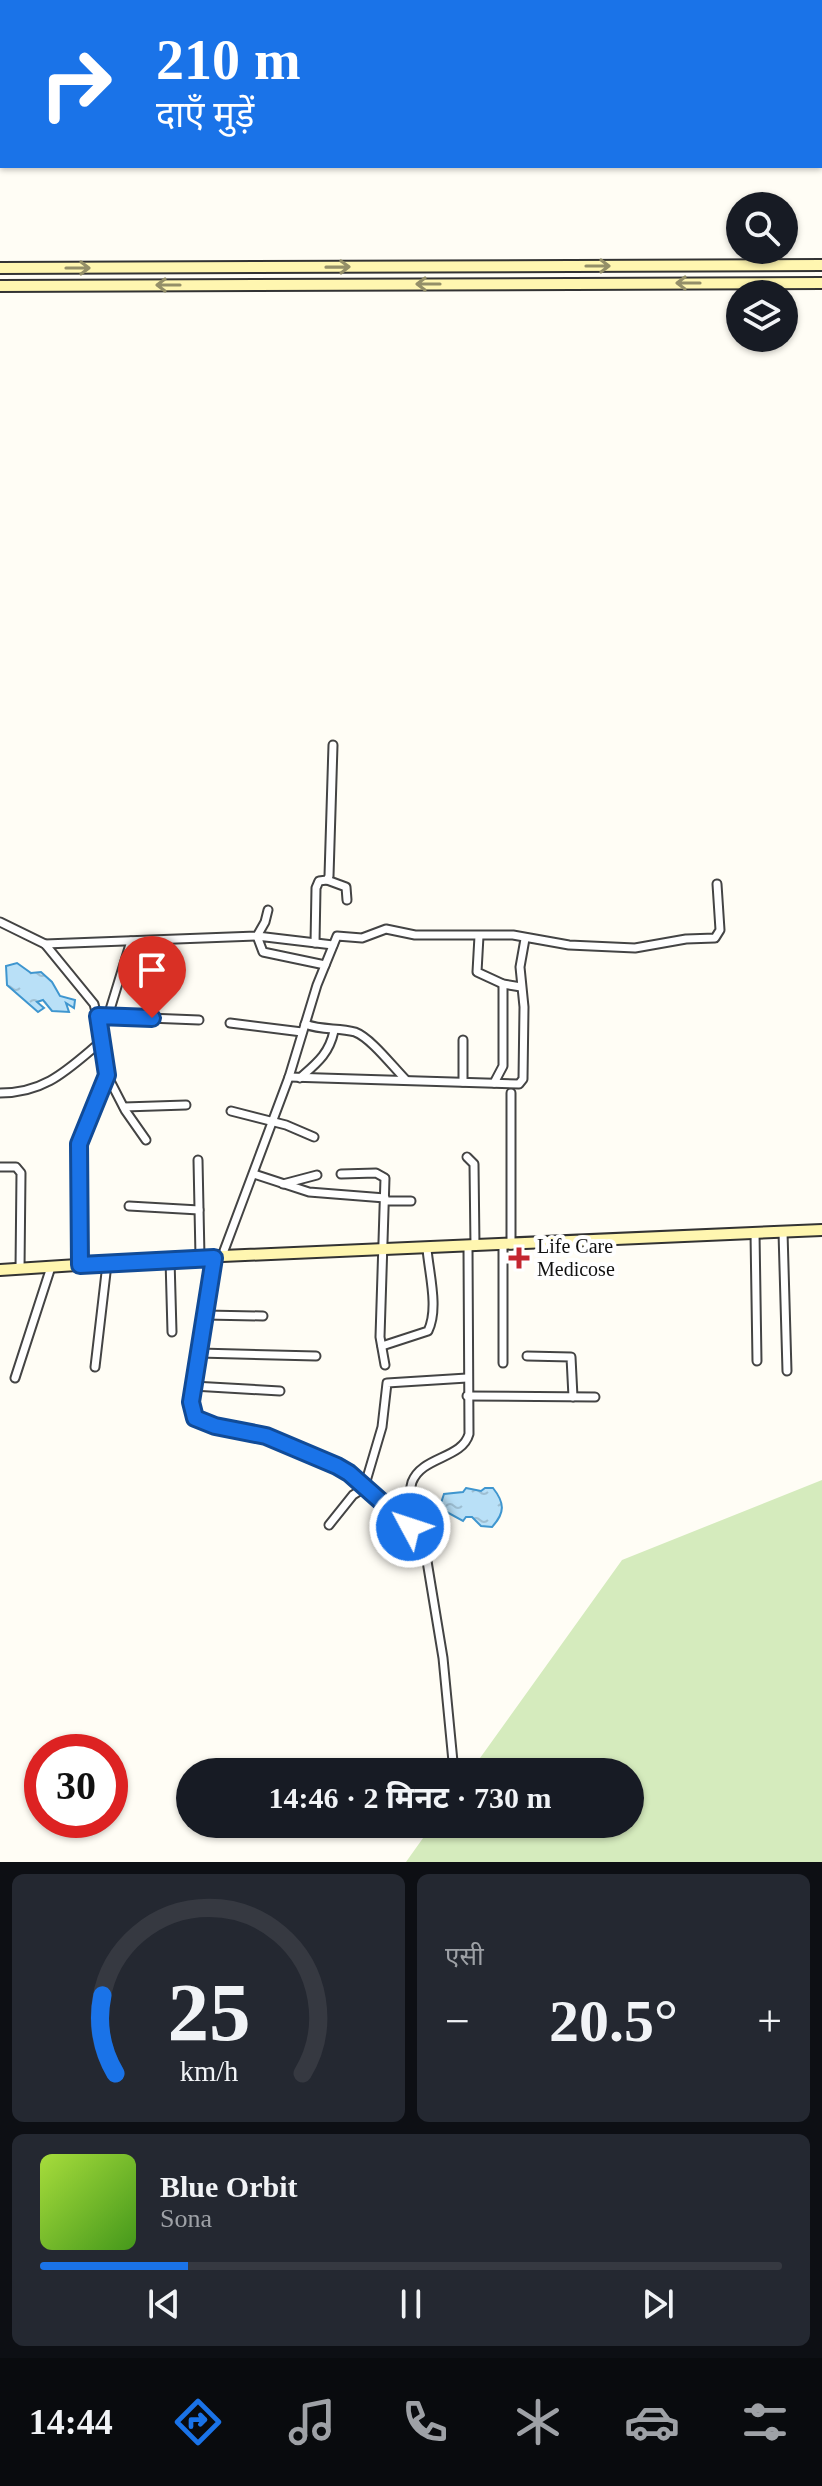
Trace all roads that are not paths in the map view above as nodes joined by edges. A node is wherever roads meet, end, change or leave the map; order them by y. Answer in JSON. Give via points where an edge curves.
{"nodes":[{"id":1,"x":821,"y":265,"type":"edge"},
{"id":2,"x":0,"y":268,"type":"edge"},
{"id":3,"x":821,"y":283,"type":"edge"},
{"id":4,"x":0,"y":286,"type":"edge"},
{"id":5,"x":333,"y":745,"type":"dead end"},
{"id":6,"x":327,"y":880,"type":"junction"},
{"id":7,"x":717,"y":884,"type":"dead end"},
{"id":8,"x":347,"y":900,"type":"dead end"},
{"id":9,"x":268,"y":910,"type":"dead end"},
{"id":10,"x":0,"y":922,"type":"edge"},
{"id":11,"x":257,"y":936,"type":"junction"},
{"id":12,"x":479,"y":936,"type":"junction"},
{"id":13,"x":525,"y":939,"type":"junction"},
{"id":14,"x":131,"y":941,"type":"junction"},
{"id":15,"x":315,"y":943,"type":"junction"},
{"id":16,"x":45,"y":944,"type":"junction"},
{"id":17,"x":333,"y":945,"type":"junction"},
{"id":18,"x":325,"y":965,"type":"junction"},
{"id":19,"x":503,"y":984,"type":"junction"},
{"id":20,"x":521,"y":987,"type":"junction"},
{"id":21,"x":98,"y":1016,"type":"junction"},
{"id":22,"x":108,"y":1016,"type":"junction"},
{"id":23,"x":199,"y":1020,"type":"dead end"},
{"id":24,"x":230,"y":1023,"type":"dead end"},
{"id":25,"x":303,"y":1028,"type":"junction"},
{"id":26,"x":334,"y":1031,"type":"junction"},
{"id":27,"x":103,"y":1040,"type":"junction"},
{"id":28,"x":463,"y":1040,"type":"dead end"},
{"id":29,"x":107,"y":1075,"type":"junction"},
{"id":30,"x":289,"y":1077,"type":"junction"},
{"id":31,"x":300,"y":1078,"type":"junction"},
{"id":32,"x":406,"y":1081,"type":"junction"},
{"id":33,"x":463,"y":1082,"type":"junction"},
{"id":34,"x":494,"y":1083,"type":"junction"},
{"id":35,"x":0,"y":1093,"type":"edge"},
{"id":36,"x":511,"y":1093,"type":"dead end"},
{"id":37,"x":186,"y":1105,"type":"dead end"},
{"id":38,"x":124,"y":1107,"type":"junction"},
{"id":39,"x":231,"y":1111,"type":"dead end"},
{"id":40,"x":274,"y":1121,"type":"junction"},
{"id":41,"x":314,"y":1137,"type":"dead end"},
{"id":42,"x":146,"y":1140,"type":"dead end"},
{"id":43,"x":467,"y":1157,"type":"dead end"},
{"id":44,"x":198,"y":1160,"type":"dead end"},
{"id":45,"x":0,"y":1167,"type":"edge"},
{"id":46,"x":254,"y":1174,"type":"junction"},
{"id":47,"x":341,"y":1174,"type":"dead end"},
{"id":48,"x":317,"y":1175,"type":"dead end"},
{"id":49,"x":281,"y":1184,"type":"junction"},
{"id":50,"x":385,"y":1200,"type":"junction"},
{"id":51,"x":411,"y":1201,"type":"dead end"},
{"id":52,"x":129,"y":1206,"type":"dead end"},
{"id":53,"x":199,"y":1210,"type":"junction"},
{"id":54,"x":822,"y":1230,"type":"edge"},
{"id":55,"x":783,"y":1232,"type":"junction"},
{"id":56,"x":755,"y":1233,"type":"junction"},
{"id":57,"x":507,"y":1245,"type":"junction"},
{"id":58,"x":472,"y":1247,"type":"junction"},
{"id":59,"x":427,"y":1249,"type":"junction"},
{"id":60,"x":384,"y":1251,"type":"junction"},
{"id":61,"x":200,"y":1257,"type":"junction"},
{"id":62,"x":218,"y":1258,"type":"junction"},
{"id":63,"x":170,"y":1259,"type":"junction"},
{"id":64,"x":107,"y":1264,"type":"junction"},
{"id":65,"x":80,"y":1265,"type":"junction"},
{"id":66,"x":51,"y":1267,"type":"junction"},
{"id":67,"x":20,"y":1269,"type":"junction"},
{"id":68,"x":0,"y":1270,"type":"edge"},
{"id":69,"x":205,"y":1315,"type":"junction"},
{"id":70,"x":263,"y":1316,"type":"dead end"},
{"id":71,"x":172,"y":1332,"type":"dead end"},
{"id":72,"x":382,"y":1346,"type":"junction"},
{"id":73,"x":199,"y":1353,"type":"junction"},
{"id":74,"x":316,"y":1356,"type":"dead end"},
{"id":75,"x":527,"y":1356,"type":"dead end"},
{"id":76,"x":571,"y":1357,"type":"junction"},
{"id":77,"x":582,"y":1357,"type":"dead end"},
{"id":78,"x":757,"y":1361,"type":"dead end"},
{"id":79,"x":503,"y":1363,"type":"dead end"},
{"id":80,"x":385,"y":1365,"type":"dead end"},
{"id":81,"x":95,"y":1367,"type":"dead end"},
{"id":82,"x":787,"y":1371,"type":"dead end"},
{"id":83,"x":15,"y":1378,"type":"dead end"},
{"id":84,"x":467,"y":1378,"type":"junction"},
{"id":85,"x":193,"y":1386,"type":"junction"},
{"id":86,"x":280,"y":1391,"type":"dead end"},
{"id":87,"x":467,"y":1396,"type":"junction"},
{"id":88,"x":573,"y":1397,"type":"junction"},
{"id":89,"x":595,"y":1397,"type":"dead end"},
{"id":90,"x":364,"y":1488,"type":"junction"},
{"id":91,"x":329,"y":1525,"type":"dead end"},
{"id":92,"x":410,"y":1527,"type":"junction"},
{"id":93,"x":453,"y":1758,"type":"edge"}],
"edges":[{"from":2,"to":1,"type":"street","one_way":true},
{"from":1,"to":3,"type":"street"},
{"from":3,"to":4,"type":"street","one_way":true},
{"from":5,"to":6,"type":"street"},
{"from":6,"to":8,"type":"street","via":[[346,887]]},
{"from":6,"to":15,"type":"street","via":[[316,888]]},
{"from":7,"to":13,"type":"street","via":[[720,930],[715,938],[635,948]]},
{"from":9,"to":11,"type":"street"},
{"from":10,"to":16,"type":"street"},
{"from":11,"to":14,"type":"street"},
{"from":11,"to":15,"type":"street"},
{"from":11,"to":18,"type":"street","via":[[263,952]]},
{"from":12,"to":13,"type":"street"},
{"from":12,"to":17,"type":"street","via":[[386,929],[362,938],[341,935]]},
{"from":12,"to":19,"type":"street","via":[[477,972]]},
{"from":13,"to":20,"type":"street"},
{"from":14,"to":16,"type":"street"},
{"from":14,"to":22,"type":"street"},
{"from":15,"to":17,"type":"street"},
{"from":16,"to":21,"type":"street"},
{"from":17,"to":18,"type":"street"},
{"from":18,"to":25,"type":"street"},
{"from":19,"to":20,"type":"street"},
{"from":19,"to":34,"type":"street","via":[[503,1066]]},
{"from":20,"to":34,"type":"street","via":[[523,1079],[519,1084]]},
{"from":21,"to":22,"type":"street"},
{"from":21,"to":27,"type":"street"},
{"from":22,"to":23,"type":"street"},
{"from":24,"to":25,"type":"street"},
{"from":25,"to":26,"type":"street"},
{"from":25,"to":30,"type":"street"},
{"from":26,"to":31,"type":"street","via":[[322,1060]]},
{"from":26,"to":32,"type":"street","via":[[365,1038]]},
{"from":27,"to":29,"type":"street"},
{"from":27,"to":35,"type":"street","via":[[53,1081]]},
{"from":28,"to":33,"type":"street"},
{"from":29,"to":38,"type":"street"},
{"from":29,"to":65,"type":"street","via":[[79,1144]]},
{"from":30,"to":31,"type":"street"},
{"from":30,"to":40,"type":"street"},
{"from":31,"to":32,"type":"street"},
{"from":32,"to":33,"type":"street"},
{"from":33,"to":34,"type":"street"},
{"from":36,"to":57,"type":"street"},
{"from":37,"to":38,"type":"street"},
{"from":38,"to":42,"type":"street"},
{"from":39,"to":40,"type":"street"},
{"from":40,"to":41,"type":"street"},
{"from":40,"to":46,"type":"street"},
{"from":43,"to":58,"type":"street","via":[[474,1164]]},
{"from":44,"to":53,"type":"street"},
{"from":45,"to":67,"type":"street","via":[[16,1167],[21,1173]]},
{"from":46,"to":49,"type":"street"},
{"from":46,"to":62,"type":"street"},
{"from":47,"to":50,"type":"street","via":[[381,1174]]},
{"from":48,"to":49,"type":"street"},
{"from":49,"to":50,"type":"street"},
{"from":50,"to":51,"type":"street"},
{"from":50,"to":60,"type":"street"},
{"from":52,"to":53,"type":"street"},
{"from":53,"to":61,"type":"street"},
{"from":54,"to":55,"type":"street"},
{"from":55,"to":56,"type":"street"},
{"from":55,"to":82,"type":"street"},
{"from":56,"to":57,"type":"street"},
{"from":56,"to":78,"type":"street"},
{"from":57,"to":58,"type":"street"},
{"from":57,"to":79,"type":"street"},
{"from":58,"to":59,"type":"street"},
{"from":58,"to":84,"type":"street"},
{"from":59,"to":60,"type":"street"},
{"from":59,"to":72,"type":"street","via":[[431,1325],[428,1331]]},
{"from":60,"to":62,"type":"street"},
{"from":60,"to":72,"type":"street"},
{"from":61,"to":62,"type":"street"},
{"from":61,"to":63,"type":"street"},
{"from":62,"to":69,"type":"street"},
{"from":63,"to":64,"type":"street"},
{"from":63,"to":71,"type":"street"},
{"from":64,"to":65,"type":"street"},
{"from":64,"to":81,"type":"street"},
{"from":65,"to":66,"type":"street"},
{"from":66,"to":67,"type":"street"},
{"from":66,"to":83,"type":"street"},
{"from":67,"to":68,"type":"street"},
{"from":69,"to":70,"type":"street"},
{"from":69,"to":73,"type":"street"},
{"from":72,"to":80,"type":"street"},
{"from":73,"to":74,"type":"street"},
{"from":73,"to":85,"type":"street"},
{"from":75,"to":76,"type":"street"},
{"from":76,"to":77,"type":"street"},
{"from":76,"to":88,"type":"street"},
{"from":84,"to":87,"type":"street"},
{"from":84,"to":90,"type":"street","via":[[387,1383],[382,1427]]},
{"from":85,"to":86,"type":"street"},
{"from":85,"to":90,"type":"street","via":[[191,1402],[199,1421],[266,1436],[337,1466]]},
{"from":87,"to":88,"type":"street"},
{"from":87,"to":92,"type":"street","via":[[467,1440],[418,1472],[411,1487]]},
{"from":88,"to":89,"type":"street"},
{"from":90,"to":91,"type":"street"},
{"from":90,"to":92,"type":"street"},
{"from":92,"to":93,"type":"street","via":[[425,1549]]}]}
